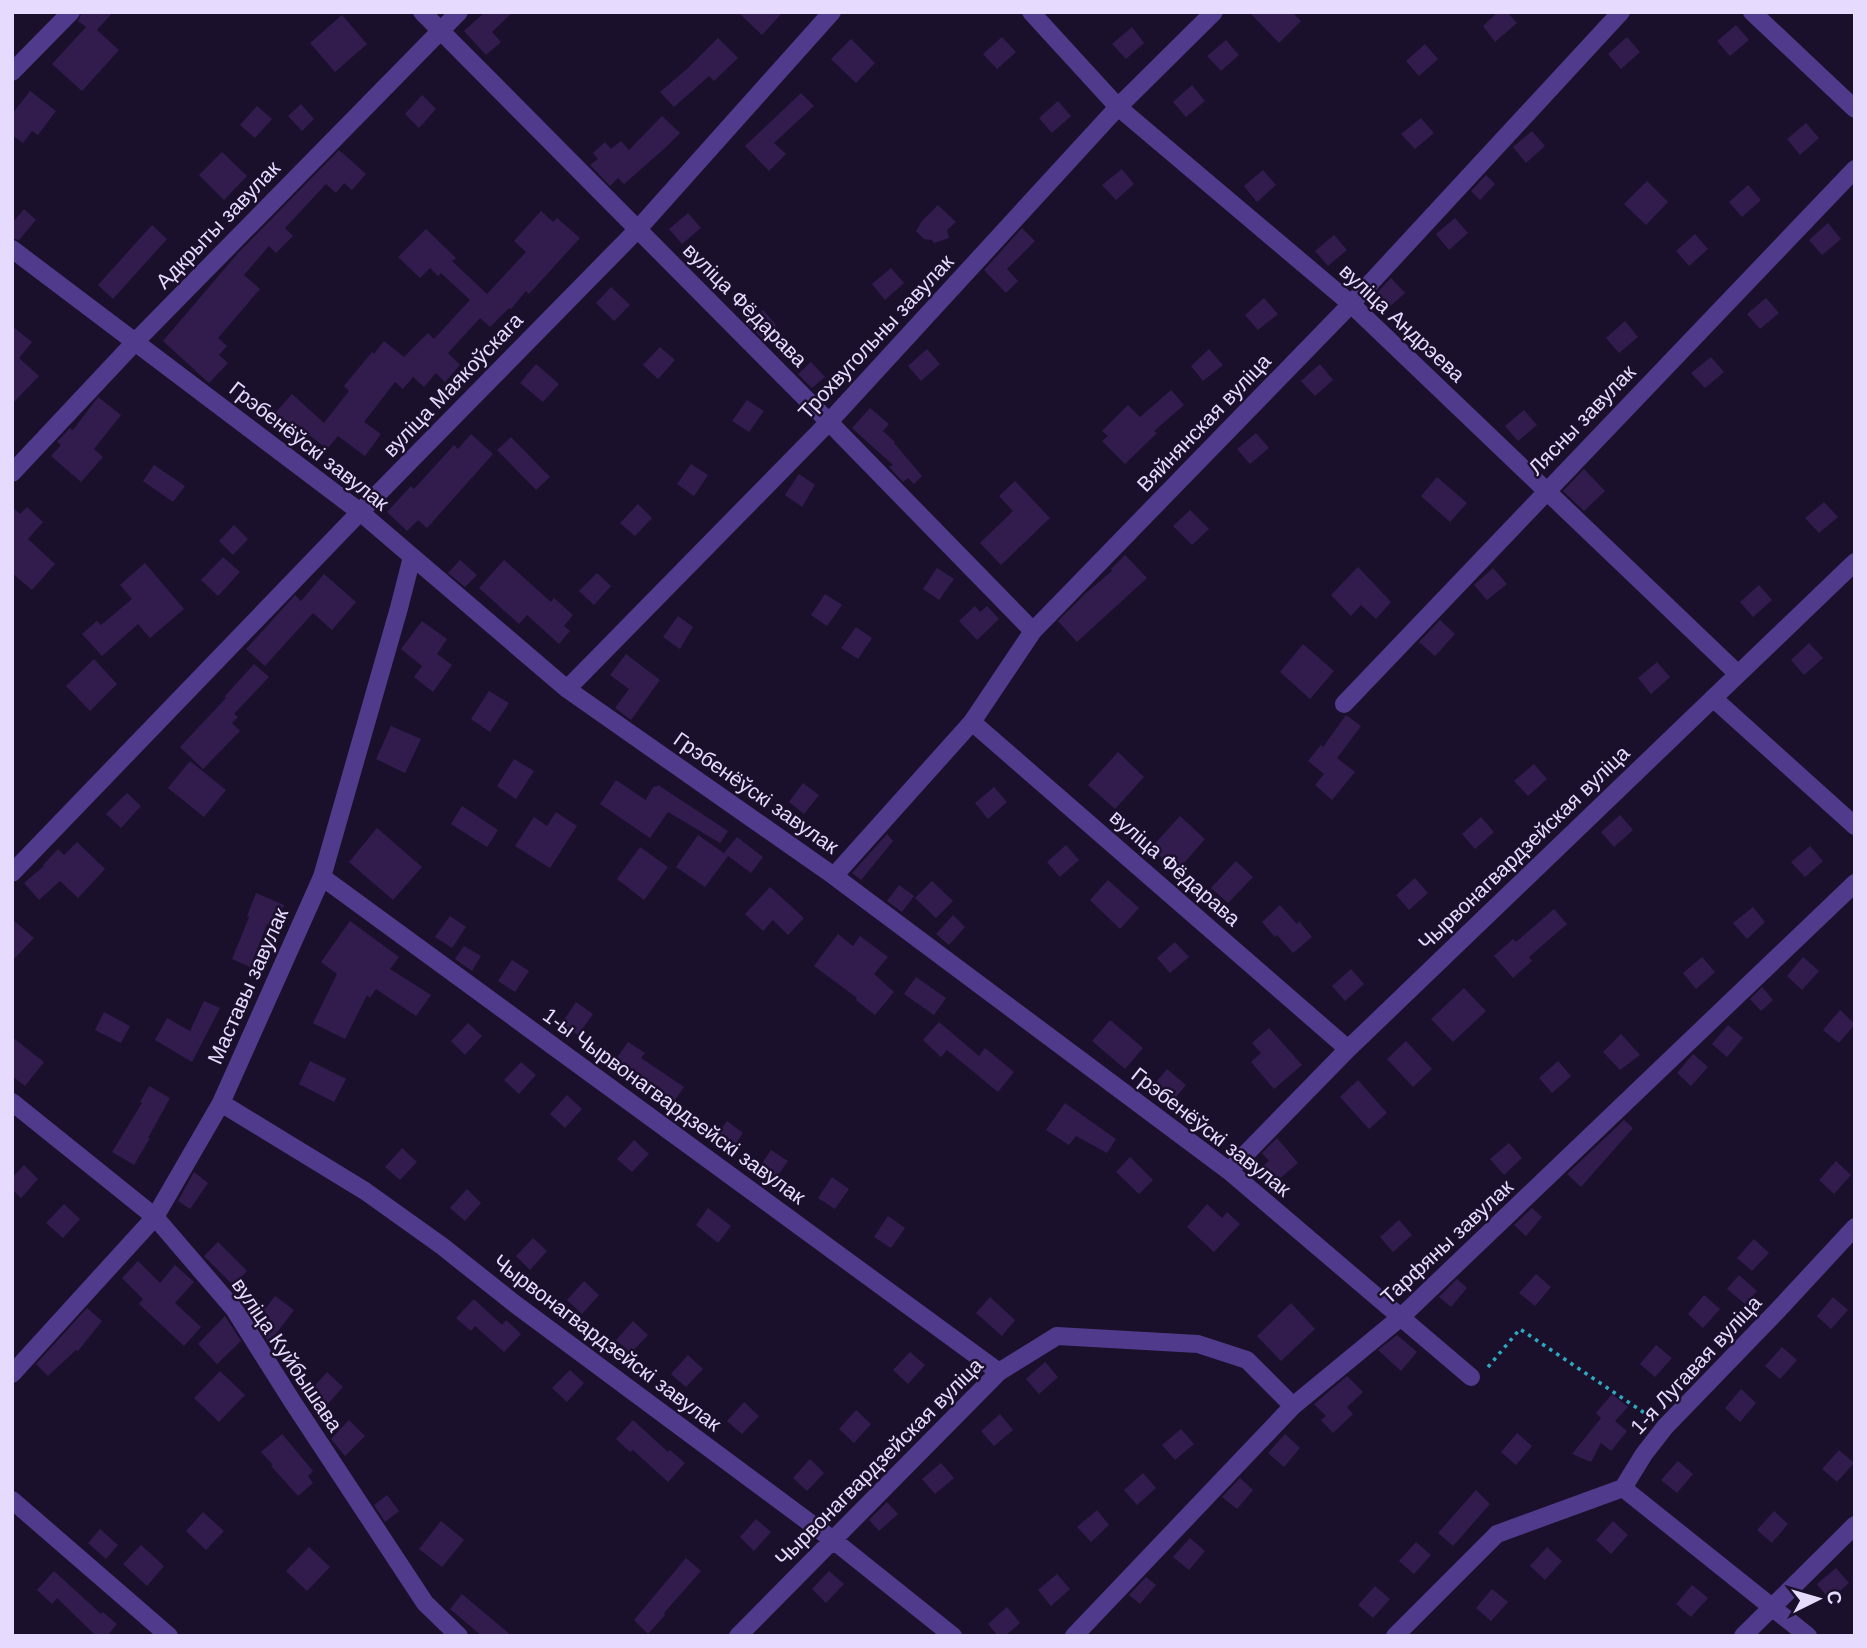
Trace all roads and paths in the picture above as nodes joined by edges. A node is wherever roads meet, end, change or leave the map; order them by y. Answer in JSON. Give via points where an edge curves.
{"nodes":[{"id":1,"x":71,"y":12,"type":"edge"},
{"id":2,"x":422,"y":12,"type":"edge"},
{"id":3,"x":459,"y":12,"type":"edge"},
{"id":4,"x":832,"y":12,"type":"edge"},
{"id":5,"x":1031,"y":12,"type":"edge"},
{"id":6,"x":1214,"y":12,"type":"edge"},
{"id":7,"x":1621,"y":12,"type":"edge"},
{"id":8,"x":1752,"y":12,"type":"edge"},
{"id":9,"x":441,"y":30,"type":"junction"},
{"id":10,"x":12,"y":72,"type":"edge"},
{"id":11,"x":1118,"y":107,"type":"junction"},
{"id":12,"x":1855,"y":109,"type":"edge"},
{"id":13,"x":1855,"y":169,"type":"edge"},
{"id":14,"x":638,"y":229,"type":"junction"},
{"id":15,"x":12,"y":249,"type":"edge"},
{"id":16,"x":1351,"y":304,"type":"junction"},
{"id":17,"x":135,"y":342,"type":"junction"},
{"id":18,"x":829,"y":422,"type":"junction"},
{"id":19,"x":12,"y":473,"type":"edge"},
{"id":20,"x":1546,"y":491,"type":"junction"},
{"id":21,"x":360,"y":512,"type":"junction"},
{"id":22,"x":412,"y":557,"type":"junction"},
{"id":23,"x":1855,"y":562,"type":"edge"},
{"id":24,"x":1033,"y":631,"type":"junction"},
{"id":25,"x":1738,"y":674,"type":"junction"},
{"id":26,"x":567,"y":689,"type":"junction"},
{"id":27,"x":1713,"y":698,"type":"junction"},
{"id":28,"x":1344,"y":704,"type":"dead end"},
{"id":29,"x":972,"y":722,"type":"junction"},
{"id":30,"x":1855,"y":826,"type":"edge"},
{"id":31,"x":12,"y":873,"type":"edge"},
{"id":32,"x":834,"y":876,"type":"junction"},
{"id":33,"x":321,"y":877,"type":"junction"},
{"id":34,"x":1855,"y":883,"type":"edge"},
{"id":35,"x":1348,"y":1049,"type":"junction"},
{"id":36,"x":12,"y":1102,"type":"edge"},
{"id":37,"x":221,"y":1103,"type":"junction"},
{"id":38,"x":1229,"y":1171,"type":"junction"},
{"id":39,"x":155,"y":1217,"type":"junction"},
{"id":40,"x":1855,"y":1227,"type":"edge"},
{"id":41,"x":1401,"y":1317,"type":"junction"},
{"id":42,"x":999,"y":1372,"type":"junction"},
{"id":43,"x":12,"y":1374,"type":"edge"},
{"id":44,"x":1471,"y":1377,"type":"joint"},
{"id":45,"x":1293,"y":1406,"type":"junction"},
{"id":46,"x":1665,"y":1427,"type":"junction"},
{"id":47,"x":1623,"y":1488,"type":"junction"},
{"id":48,"x":12,"y":1500,"type":"edge"},
{"id":49,"x":1855,"y":1525,"type":"edge"},
{"id":50,"x":833,"y":1541,"type":"junction"},
{"id":51,"x":1772,"y":1607,"type":"junction"},
{"id":52,"x":169,"y":1636,"type":"edge"},
{"id":53,"x":459,"y":1636,"type":"edge"},
{"id":54,"x":738,"y":1636,"type":"edge"},
{"id":55,"x":953,"y":1636,"type":"edge"},
{"id":56,"x":1074,"y":1636,"type":"edge"},
{"id":57,"x":1395,"y":1636,"type":"edge"},
{"id":58,"x":1743,"y":1636,"type":"edge"},
{"id":59,"x":1808,"y":1636,"type":"edge"}],
"edges":[{"from":1,"to":10,"type":"street"},
{"from":2,"to":9,"type":"street","name":"вуліца Фёдарава"},
{"from":3,"to":9,"type":"street","name":"Адкрыты завулак"},
{"from":4,"to":14,"type":"street","name":"вуліца Маякоўскага"},
{"from":5,"to":11,"type":"street","name":"вуліца Андрэева"},
{"from":6,"to":11,"type":"street","name":"Трохвугольны завулак"},
{"from":7,"to":16,"type":"street","name":"Вяйнянская вуліца"},
{"from":8,"to":12,"type":"street"},
{"from":9,"to":14,"type":"street","name":"вуліца Фёдарава"},
{"from":9,"to":17,"type":"street","name":"Адкрыты завулак"},
{"from":11,"to":16,"type":"street","name":"вуліца Андрэева"},
{"from":11,"to":18,"type":"street","name":"Трохвугольны завулак"},
{"from":13,"to":20,"type":"street","name":"Лясны завулак"},
{"from":14,"to":18,"type":"street","name":"вуліца Фёдарава"},
{"from":14,"to":21,"type":"street","name":"вуліца Маякоўскага"},
{"from":15,"to":17,"type":"street","name":"Грэбенёўскі завулак"},
{"from":16,"to":20,"type":"street","name":"вуліца Андрэева"},
{"from":16,"to":24,"type":"street","name":"Вяйнянская вуліца"},
{"from":17,"to":19,"type":"street","name":"Адкрыты завулак"},
{"from":17,"to":21,"type":"street","name":"Грэбенёўскі завулак"},
{"from":18,"to":24,"type":"street","name":"вуліца Фёдарава"},
{"from":18,"to":26,"type":"street","name":"Трохвугольны завулак"},
{"from":20,"to":25,"type":"street","name":"вуліца Андрэева"},
{"from":20,"to":28,"type":"street","name":"Лясны завулак"},
{"from":21,"to":22,"type":"street","name":"Грэбенёўскі завулак"},
{"from":21,"to":31,"type":"street","name":"вуліца Маякоўскага"},
{"from":22,"to":26,"type":"street","name":"Грэбенёўскі завулак"},
{"from":22,"to":33,"type":"street","name":"Маставы завулак"},
{"from":23,"to":25,"type":"street","name":"Чырвонагвардзейская вуліца"},
{"from":24,"to":29,"type":"street","name":"Вяйнянская вуліца"},
{"from":25,"to":27,"type":"street","name":"Чырвонагвардзейская вуліца"},
{"from":26,"to":32,"type":"street","name":"Грэбенёўскі завулак"},
{"from":27,"to":30,"type":"street"},
{"from":27,"to":35,"type":"street","name":"Чырвонагвардзейская вуліца"},
{"from":29,"to":32,"type":"street","name":"Вяйнянская вуліца"},
{"from":29,"to":35,"type":"street","name":"вуліца Фёдарава"},
{"from":32,"to":38,"type":"street","name":"Грэбенёўскі завулак"},
{"from":33,"to":37,"type":"street","name":"Маставы завулак"},
{"from":33,"to":42,"type":"street","name":"1-ы Чырвонагвардзейскі завулак"},
{"from":34,"to":41,"type":"street","name":"Тарфяны завулак"},
{"from":35,"to":38,"type":"street","name":"Чырвонагвардзейская вуліца"},
{"from":36,"to":39,"type":"street","name":"вуліца Куйбышава"},
{"from":37,"to":39,"type":"street","name":"Маставы завулак"},
{"from":37,"to":50,"type":"street","name":"Чырвонагвардзейскі завулак","via":[[376,1199],[442,1246]]},
{"from":38,"to":41,"type":"street","name":"Грэбенёўскі завулак"},
{"from":39,"to":43,"type":"street","name":"Маставы завулак"},
{"from":39,"to":53,"type":"street","name":"вуліца Куйбышава","via":[[234,1309],[425,1603]]},
{"from":40,"to":46,"type":"street","name":"1-я Лугавая вуліца"},
{"from":41,"to":44,"type":"street","name":"Грэбенёўскі завулак"},
{"from":41,"to":45,"type":"street","name":"Тарфяны завулак"},
{"from":42,"to":45,"type":"street","name":"Чырвонагвардзейская вуліца","via":[[1057,1336],[1198,1344],[1247,1360]]},
{"from":42,"to":50,"type":"street","name":"Чырвонагвардзейская вуліца"},
{"from":44,"to":46,"type":"path","via":[[1489,1366],[1520,1329]]},
{"from":45,"to":56,"type":"street","name":"Тарфяны завулак"},
{"from":46,"to":47,"type":"street","name":"1-я Лугавая вуліца"},
{"from":47,"to":51,"type":"street"},
{"from":47,"to":57,"type":"street","via":[[1497,1534]]},
{"from":48,"to":52,"type":"street"},
{"from":49,"to":51,"type":"street"},
{"from":50,"to":54,"type":"street","name":"Чырвонагвардзейская вуліца"},
{"from":50,"to":55,"type":"street","name":"Чырвонагвардзейскі завулак"},
{"from":51,"to":58,"type":"street"},
{"from":51,"to":59,"type":"street"}]}
